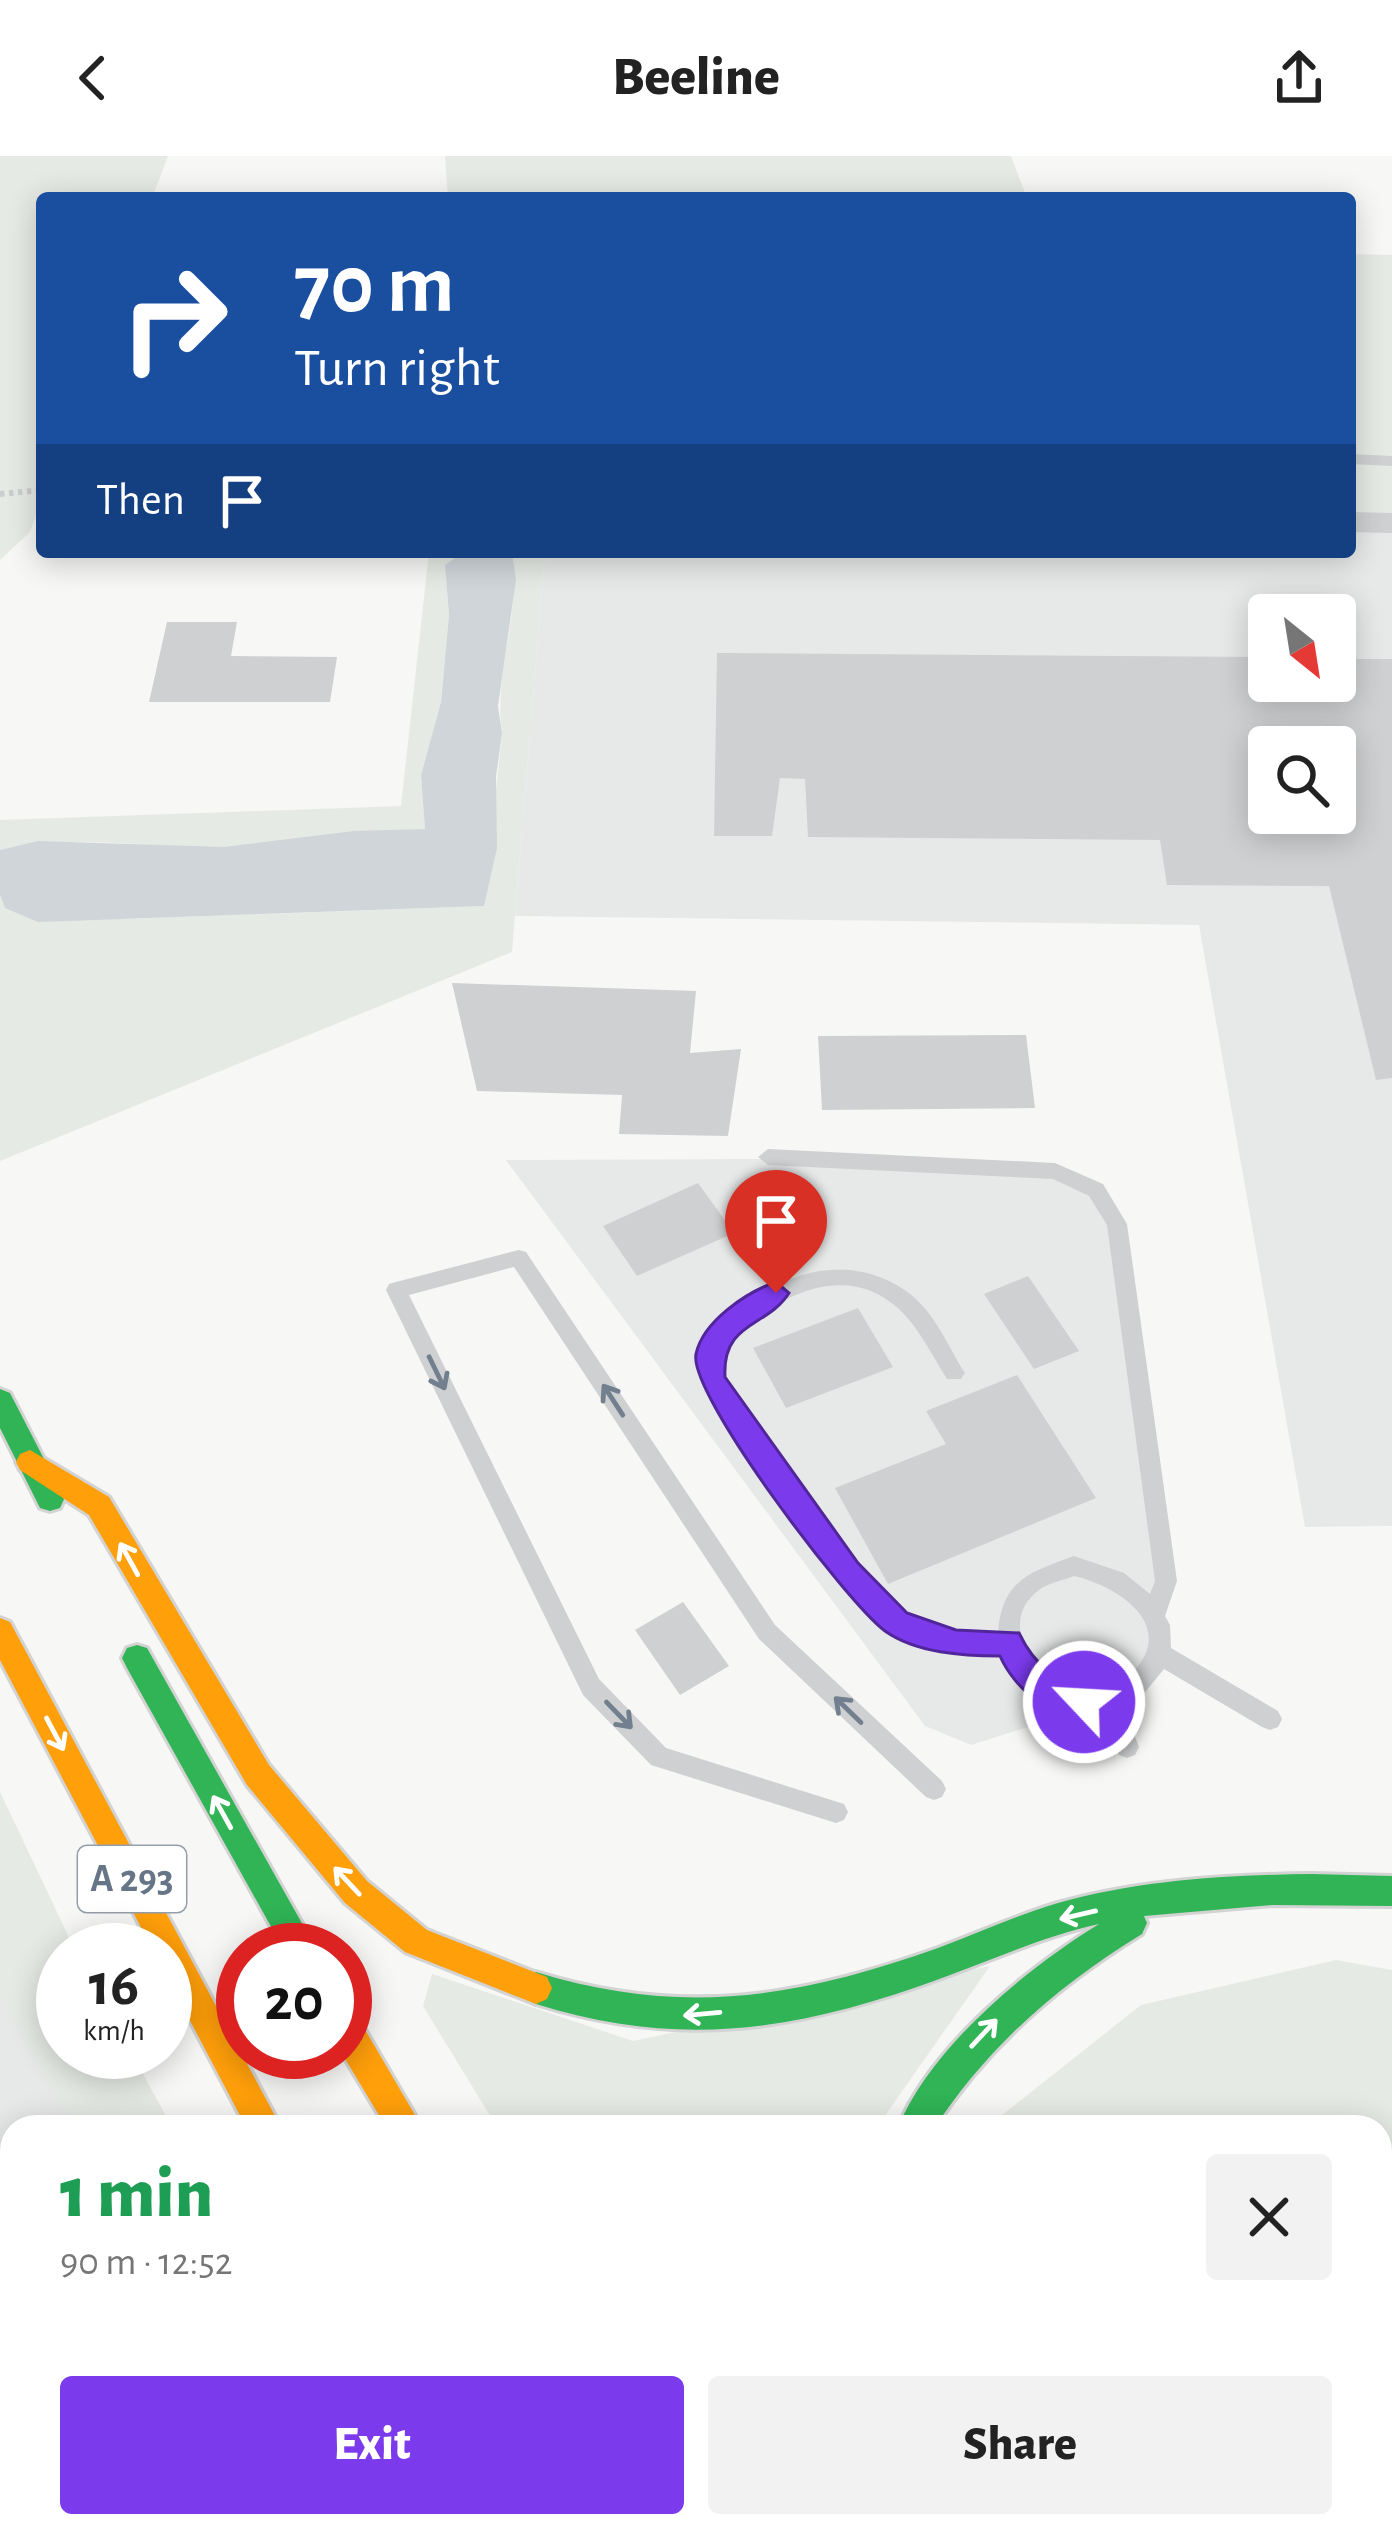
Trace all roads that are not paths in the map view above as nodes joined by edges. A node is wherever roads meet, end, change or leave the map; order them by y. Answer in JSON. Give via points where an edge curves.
{"nodes":[{"id":1,"x":1356,"y":459,"type":"edge"},
{"id":2,"x":1392,"y":461,"type":"edge"},
{"id":3,"x":1356,"y":522,"type":"edge"},
{"id":4,"x":1392,"y":523,"type":"edge"},
{"id":5,"x":768,"y":1157,"type":"dead end"},
{"id":6,"x":954,"y":1373,"type":"dead end"},
{"id":7,"x":0,"y":1400,"type":"edge"},
{"id":8,"x":30,"y":1462,"type":"junction"},
{"id":9,"x":63,"y":1522,"type":"dead end"},
{"id":10,"x":1154,"y":1616,"type":"junction"},
{"id":11,"x":0,"y":1630,"type":"edge"},
{"id":12,"x":128,"y":1641,"type":"dead end"},
{"id":13,"x":1008,"y":1642,"type":"junction"},
{"id":14,"x":1158,"y":1653,"type":"junction"},
{"id":15,"x":1110,"y":1701,"type":"junction"},
{"id":16,"x":1270,"y":1719,"type":"dead end"},
{"id":17,"x":1127,"y":1747,"type":"dead end"},
{"id":18,"x":934,"y":1789,"type":"dead end"},
{"id":19,"x":836,"y":1812,"type":"dead end"},
{"id":20,"x":1392,"y":1892,"type":"edge"},
{"id":21,"x":1193,"y":1894,"type":"junction"},
{"id":22,"x":286,"y":1923,"type":"edge"},
{"id":23,"x":372,"y":2073,"type":"edge"},
{"id":24,"x":258,"y":2115,"type":"edge"},
{"id":25,"x":398,"y":2115,"type":"edge"},
{"id":26,"x":922,"y":2115,"type":"edge"}],
"edges":[{"from":1,"to":2,"type":"lane"},
{"from":3,"to":4,"type":"street"},
{"from":5,"to":10,"type":"lane","via":[[1054,1171],[1096,1190],[1117,1224],[1166,1581]]},
{"from":6,"to":13,"type":"lane","via":[[909,1305],[856,1277],[776,1293],[745,1311],[710,1353],[711,1378],[729,1410],[848,1573],[897,1623],[956,1643]]},
{"from":7,"to":8,"type":"highway"},
{"from":8,"to":9,"type":"highway"},
{"from":21,"to":8,"type":"highway","one_way":true,"via":[[1071,1915],[932,1966],[750,2010],[677,2016],[575,2000],[493,1975],[416,1941],[328,1861],[258,1775],[99,1506]]},
{"from":10,"to":13,"type":"lane","via":[[1123,1580],[1074,1566],[1030,1582],[1008,1620]]},
{"from":10,"to":14,"type":"lane"},
{"from":11,"to":24,"type":"highway","number":"A 293","one_way":true},
{"from":22,"to":12,"type":"highway","number":"A 293","one_way":true},
{"from":13,"to":15,"type":"lane","via":[[1036,1684],[1084,1702]]},
{"from":14,"to":15,"type":"lane","via":[[1149,1674]]},
{"from":14,"to":16,"type":"lane"},
{"from":15,"to":17,"type":"lane"},
{"from":18,"to":19,"type":"lane","one_way":true,"via":[[767,1633],[519,1258],[396,1290],[591,1687],[659,1757]]},
{"from":20,"to":21,"type":"highway","via":[[1291,1886]]},
{"from":26,"to":21,"type":"highway","one_way":true,"via":[[991,2024],[1050,1974]]},
{"from":23,"to":25,"type":"highway"}]}
